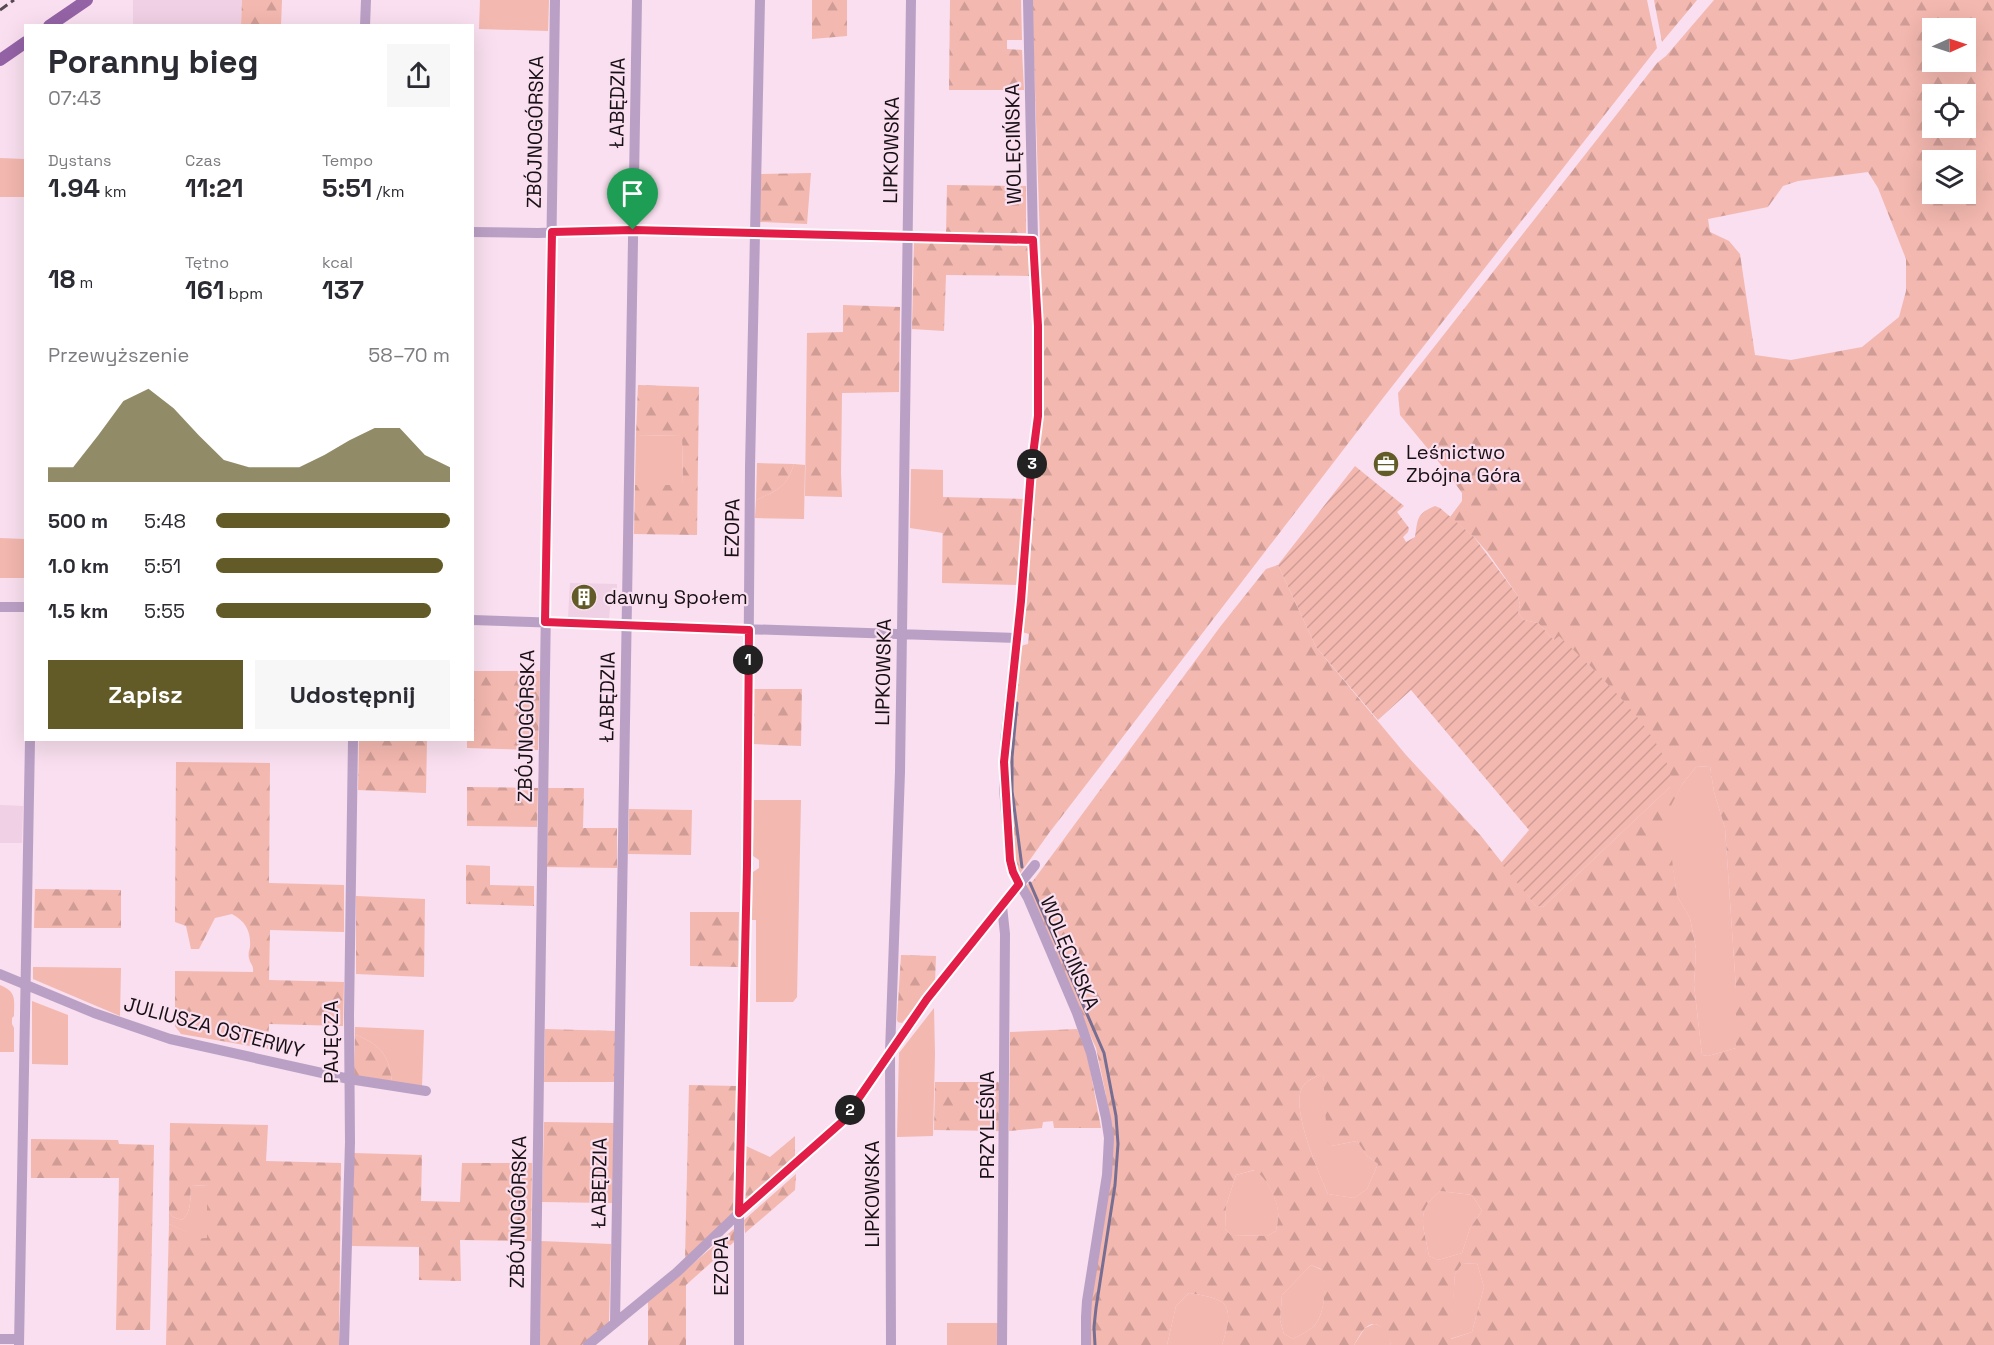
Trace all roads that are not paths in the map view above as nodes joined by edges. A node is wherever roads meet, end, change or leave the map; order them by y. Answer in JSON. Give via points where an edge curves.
{"nodes":[{"id":1,"x":87,"y":0,"type":"edge"},
{"id":2,"x":366,"y":0,"type":"edge"},
{"id":3,"x":555,"y":0,"type":"edge"},
{"id":4,"x":637,"y":0,"type":"edge"},
{"id":5,"x":760,"y":0,"type":"edge"},
{"id":6,"x":911,"y":0,"type":"edge"},
{"id":7,"x":1028,"y":0,"type":"edge"},
{"id":8,"x":52,"y":24,"type":"edge"},
{"id":9,"x":366,"y":24,"type":"edge"},
{"id":10,"x":24,"y":43,"type":"edge"},
{"id":11,"x":0,"y":60,"type":"edge"},
{"id":12,"x":633,"y":230,"type":"junction"},
{"id":13,"x":474,"y":232,"type":"edge"},
{"id":14,"x":552,"y":232,"type":"junction"},
{"id":15,"x":755,"y":233,"type":"junction"},
{"id":16,"x":908,"y":236,"type":"junction"},
{"id":17,"x":1033,"y":240,"type":"junction"},
{"id":18,"x":0,"y":607,"type":"edge"},
{"id":19,"x":24,"y":607,"type":"edge"},
{"id":20,"x":474,"y":620,"type":"edge"},
{"id":21,"x":545,"y":622,"type":"junction"},
{"id":22,"x":626,"y":626,"type":"junction"},
{"id":23,"x":749,"y":630,"type":"junction"},
{"id":24,"x":902,"y":635,"type":"junction"},
{"id":25,"x":1017,"y":638,"type":"junction"},
{"id":26,"x":30,"y":741,"type":"edge"},
{"id":27,"x":353,"y":741,"type":"edge"},
{"id":28,"x":1035,"y":865,"type":"dead end"},
{"id":29,"x":1019,"y":884,"type":"junction"},
{"id":30,"x":1002,"y":906,"type":"junction"},
{"id":31,"x":0,"y":974,"type":"edge"},
{"id":32,"x":25,"y":985,"type":"junction"},
{"id":33,"x":890,"y":1052,"type":"junction"},
{"id":34,"x":349,"y":1079,"type":"junction"},
{"id":35,"x":426,"y":1091,"type":"dead end"},
{"id":36,"x":739,"y":1213,"type":"junction"},
{"id":37,"x":615,"y":1323,"type":"junction"},
{"id":38,"x":0,"y":1339,"type":"edge"},
{"id":39,"x":19,"y":1342,"type":"edge"},
{"id":40,"x":344,"y":1345,"type":"edge"},
{"id":41,"x":535,"y":1345,"type":"edge"},
{"id":42,"x":588,"y":1345,"type":"edge"},
{"id":43,"x":739,"y":1345,"type":"edge"},
{"id":44,"x":891,"y":1345,"type":"edge"},
{"id":45,"x":1002,"y":1345,"type":"edge"},
{"id":46,"x":1086,"y":1345,"type":"edge"}],
"edges":[{"from":1,"to":8,"type":"main road"},
{"from":2,"to":9,"type":"street"},
{"from":3,"to":14,"type":"street","name":"ZBÓJNOGÓRSKA"},
{"from":4,"to":12,"type":"street","name":"ŁABĘDZIA"},
{"from":5,"to":15,"type":"street","name":"EZOPA"},
{"from":6,"to":16,"type":"street","name":"LIPKOWSKA"},
{"from":7,"to":17,"type":"street","name":"WOLĘCIŃSKA"},
{"from":10,"to":11,"type":"main road"},
{"from":12,"to":14,"type":"street"},
{"from":12,"to":15,"type":"street"},
{"from":12,"to":22,"type":"street","name":"ŁABĘDZIA"},
{"from":13,"to":14,"type":"street"},
{"from":14,"to":21,"type":"street","name":"ZBÓJNOGÓRSKA"},
{"from":15,"to":16,"type":"street"},
{"from":15,"to":23,"type":"street","name":"EZOPA"},
{"from":16,"to":17,"type":"street"},
{"from":16,"to":24,"type":"street","name":"LIPKOWSKA"},
{"from":17,"to":25,"type":"street","name":"WOLĘCIŃSKA","via":[[1038,416]]},
{"from":18,"to":19,"type":"street"},
{"from":20,"to":21,"type":"street"},
{"from":21,"to":22,"type":"street"},
{"from":21,"to":41,"type":"street","name":"ZBÓJNOGÓRSKA"},
{"from":22,"to":23,"type":"street"},
{"from":22,"to":37,"type":"street","name":"ŁABĘDZIA"},
{"from":23,"to":24,"type":"street"},
{"from":23,"to":36,"type":"street","name":"EZOPA"},
{"from":24,"to":25,"type":"street"},
{"from":24,"to":33,"type":"street","name":"LIPKOWSKA"},
{"from":25,"to":29,"type":"street","name":"WOLĘCIŃSKA","via":[[1004,762],[1010,860]]},
{"from":26,"to":32,"type":"street"},
{"from":27,"to":34,"type":"street","name":"PAJĘCZA"},
{"from":28,"to":29,"type":"street"},
{"from":29,"to":30,"type":"street"},
{"from":29,"to":46,"type":"street","name":"WOLĘCIŃSKA","via":[[1085,1033],[1108,1127],[1107,1175],[1086,1317]]},
{"from":30,"to":33,"type":"street"},
{"from":30,"to":45,"type":"street","name":"PRZYLEŚNA"},
{"from":31,"to":32,"type":"street","name":"JULIUSZA OSTERWY"},
{"from":32,"to":34,"type":"street","name":"JULIUSZA OSTERWY","via":[[148,1033]]},
{"from":32,"to":39,"type":"street"},
{"from":33,"to":36,"type":"street","via":[[843,1121]]},
{"from":33,"to":44,"type":"street","name":"LIPKOWSKA"},
{"from":34,"to":35,"type":"street","name":"JULIUSZA OSTERWY"},
{"from":34,"to":40,"type":"street","name":"PAJĘCZA"},
{"from":36,"to":37,"type":"street","via":[[676,1273]]},
{"from":36,"to":43,"type":"street","name":"EZOPA"},
{"from":37,"to":42,"type":"street"},
{"from":38,"to":39,"type":"street"}]}
